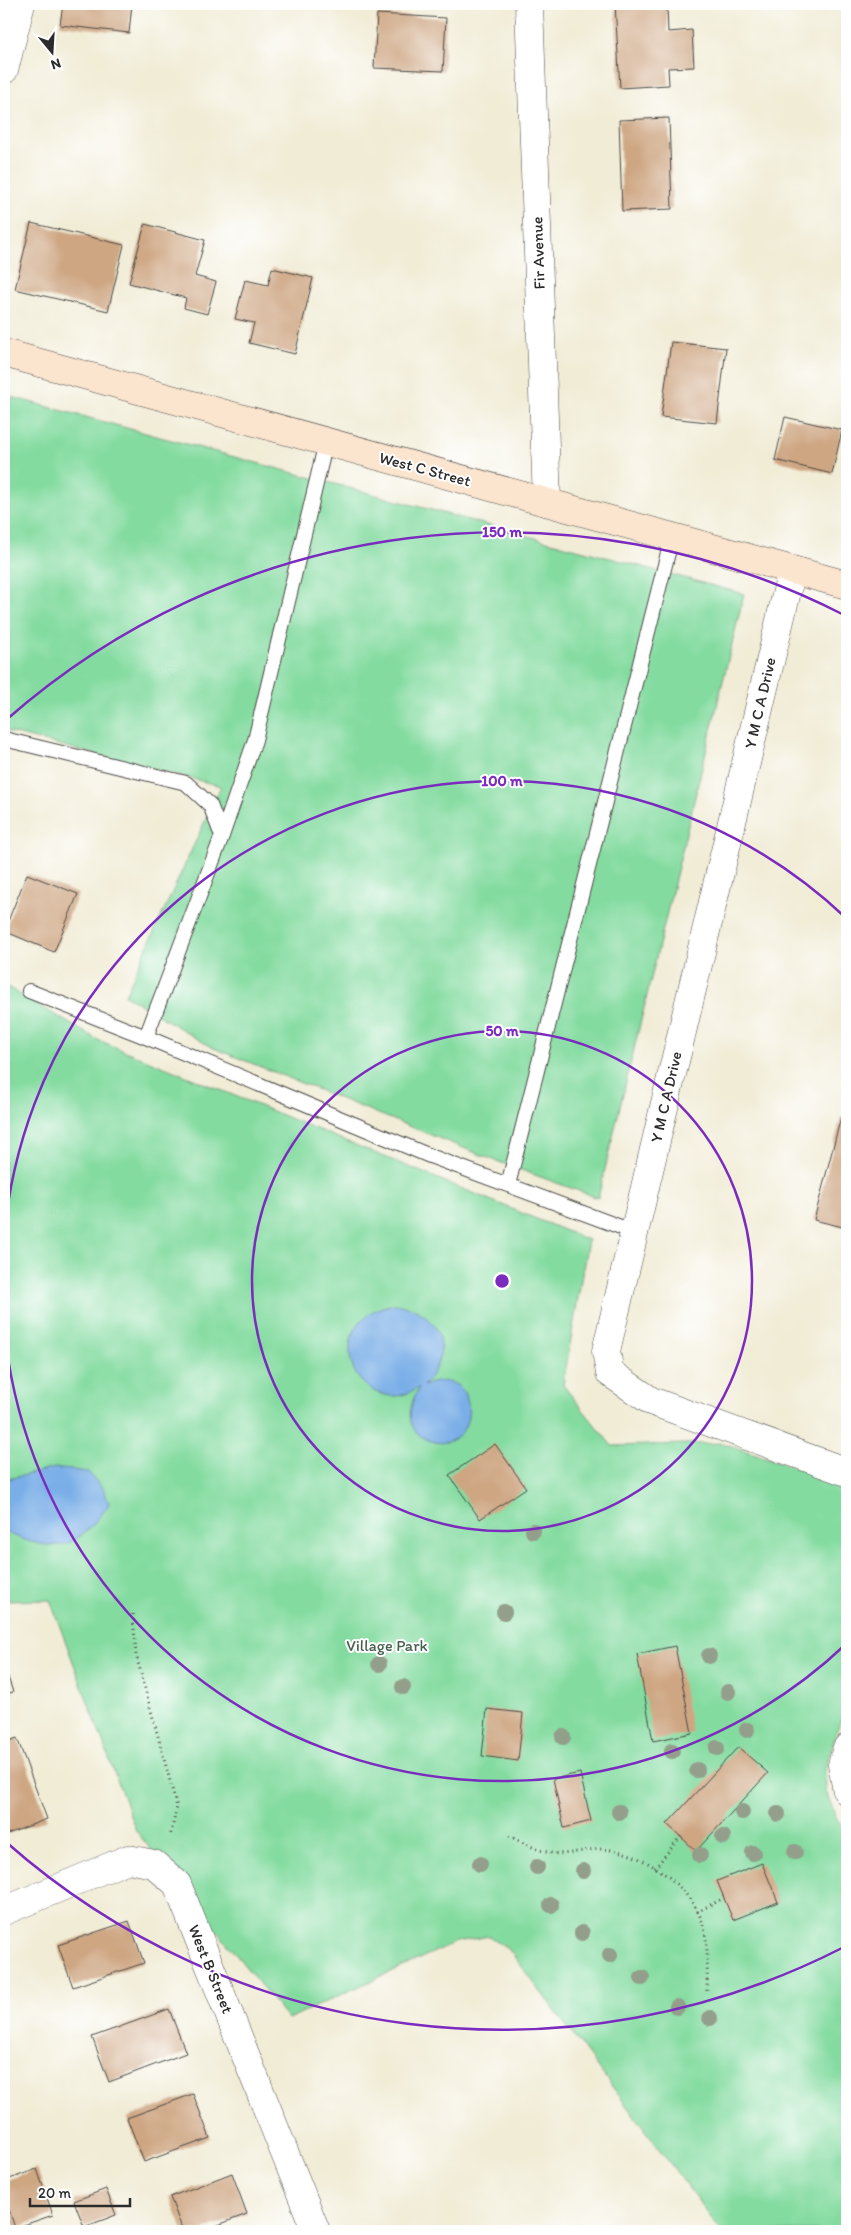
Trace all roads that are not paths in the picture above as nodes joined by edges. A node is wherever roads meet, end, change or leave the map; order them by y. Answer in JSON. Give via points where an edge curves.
{"nodes":[{"id":1,"x":21,"y":4,"type":"edge"},
{"id":2,"x":530,"y":4,"type":"edge"},
{"id":3,"x":4,"y":70,"type":"edge"},
{"id":4,"x":4,"y":353,"type":"edge"},
{"id":5,"x":326,"y":442,"type":"junction"},
{"id":6,"x":547,"y":502,"type":"junction"},
{"id":7,"x":672,"y":537,"type":"junction"},
{"id":8,"x":792,"y":570,"type":"junction"},
{"id":9,"x":847,"y":585,"type":"edge"},
{"id":10,"x":4,"y":740,"type":"edge"},
{"id":11,"x":222,"y":836,"type":"junction"},
{"id":12,"x":29,"y":991,"type":"dead end"},
{"id":13,"x":146,"y":1037,"type":"junction"},
{"id":14,"x":508,"y":1185,"type":"junction"},
{"id":15,"x":634,"y":1232,"type":"junction"},
{"id":16,"x":847,"y":1472,"type":"edge"},
{"id":17,"x":847,"y":1748,"type":"edge"},
{"id":18,"x":847,"y":1792,"type":"edge"},
{"id":19,"x":4,"y":1911,"type":"edge"},
{"id":20,"x":316,"y":2231,"type":"edge"}],
"edges":[{"from":1,"to":3,"type":"street"},
{"from":2,"to":6,"type":"street","name":"Fir Avenue"},
{"from":4,"to":5,"type":"main road","name":"West C Street"},
{"from":5,"to":6,"type":"main road","name":"West C Street"},
{"from":5,"to":11,"type":"lane","via":[[256,740]]},
{"from":6,"to":7,"type":"main road","name":"West C Street"},
{"from":7,"to":8,"type":"main road","name":"West C Street"},
{"from":7,"to":14,"type":"lane"},
{"from":8,"to":9,"type":"main road","name":"West C Street"},
{"from":8,"to":15,"type":"street","name":"Y M C A Drive"},
{"from":10,"to":11,"type":"lane","via":[[186,783],[210,805]]},
{"from":11,"to":13,"type":"lane"},
{"from":12,"to":13,"type":"lane"},
{"from":13,"to":14,"type":"lane","via":[[430,1156]]},
{"from":14,"to":15,"type":"lane"},
{"from":15,"to":16,"type":"street","name":"Y M C A Drive","via":[[606,1351],[610,1373],[651,1401]]},
{"from":17,"to":18,"type":"street","via":[[842,1765]]},
{"from":19,"to":20,"type":"street","name":"West B Street","via":[[128,1859],[154,1864],[177,1884]]}]}
